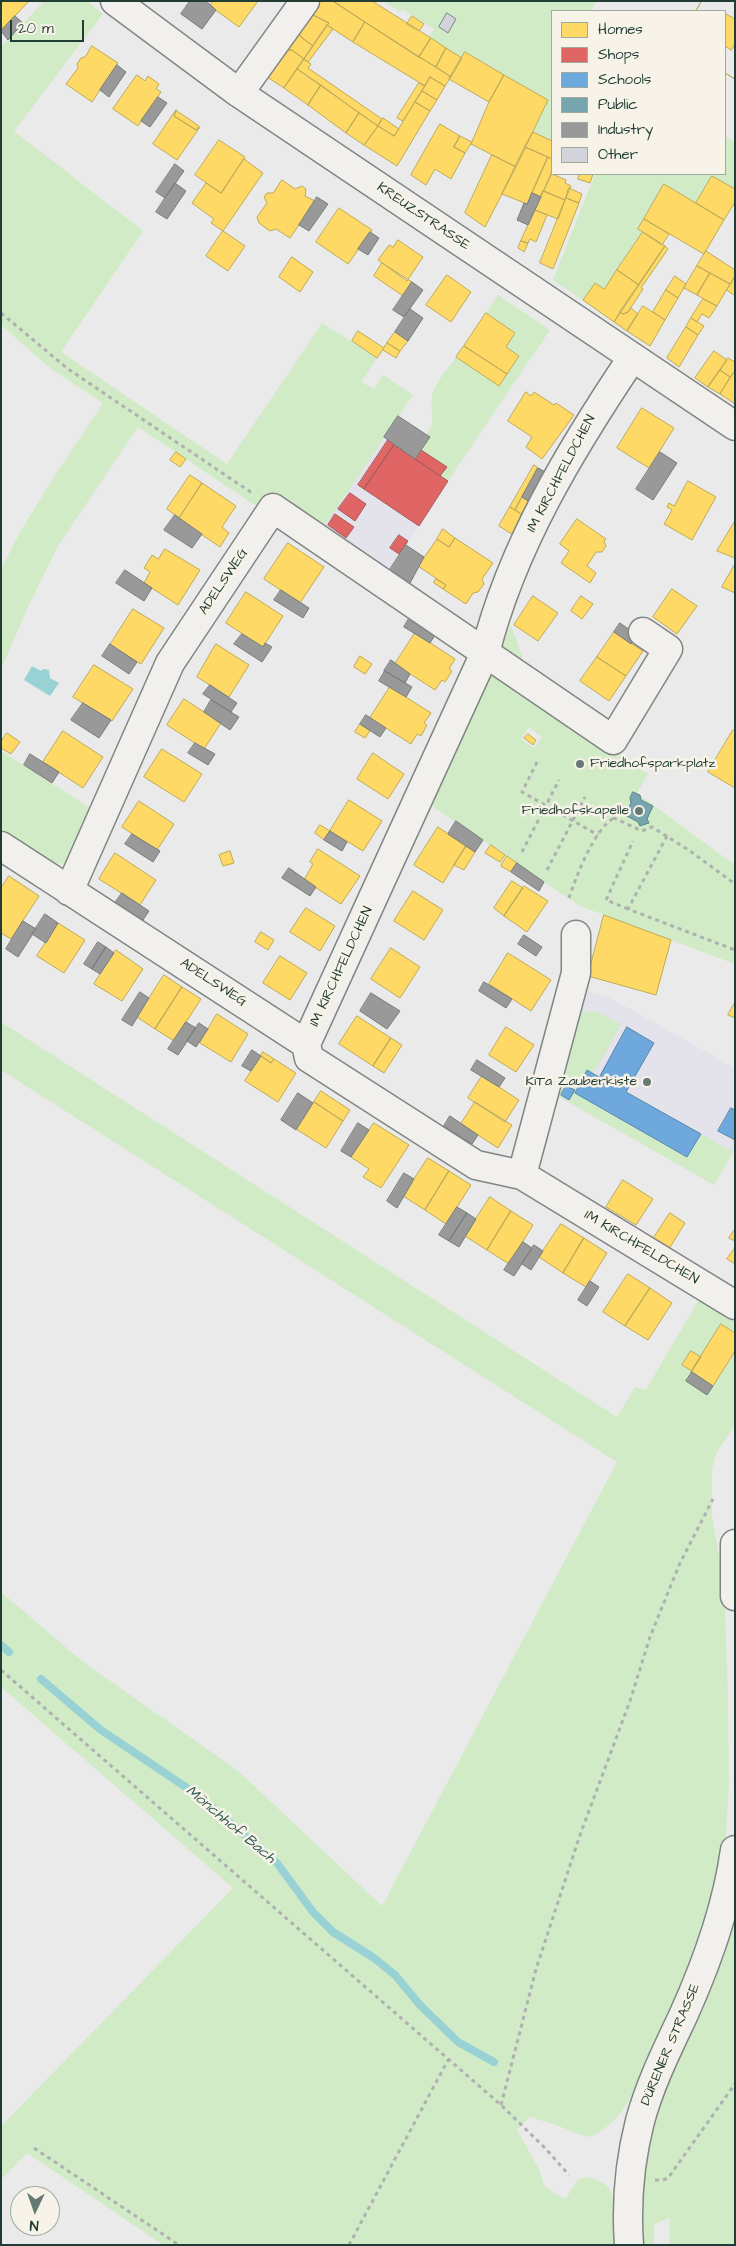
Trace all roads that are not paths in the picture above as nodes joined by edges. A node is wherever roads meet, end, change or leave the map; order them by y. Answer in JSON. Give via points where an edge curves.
{"nodes":[{"id":1,"x":114,"y":1,"type":"edge"},
{"id":2,"x":305,"y":1,"type":"edge"},
{"id":3,"x":239,"y":93,"type":"junction"},
{"id":4,"x":632,"y":358,"type":"junction"},
{"id":5,"x":735,"y":426,"type":"edge"},
{"id":6,"x":643,"y":632,"type":"dead end"},
{"id":7,"x":485,"y":653,"type":"junction"},
{"id":8,"x":1,"y":846,"type":"edge"},
{"id":9,"x":69,"y":891,"type":"junction"},
{"id":10,"x":576,"y":935,"type":"dead end"},
{"id":11,"x":306,"y":1044,"type":"junction"},
{"id":12,"x":522,"y":1175,"type":"junction"},
{"id":13,"x":735,"y":1305,"type":"edge"},
{"id":14,"x":735,"y":1544,"type":"edge"},
{"id":15,"x":735,"y":1596,"type":"edge"},
{"id":16,"x":735,"y":1850,"type":"edge"},
{"id":17,"x":629,"y":2245,"type":"edge"}],
"edges":[{"from":1,"to":3,"type":"street","name":"KREUZSTRASSE"},
{"from":2,"to":3,"type":"street"},
{"from":3,"to":4,"type":"street","name":"KREUZSTRASSE"},
{"from":4,"to":5,"type":"street","name":"KREUZSTRASSE"},
{"from":4,"to":7,"type":"street","name":"IM KIRCHFELDCHEN","via":[[596,411],[545,500],[493,620]]},
{"from":6,"to":7,"type":"street","via":[[668,649],[613,740]]},
{"from":7,"to":9,"type":"street","name":"ADELSWEG","via":[[274,508],[170,663]]},
{"from":7,"to":11,"type":"street","name":"IM KIRCHFELDCHEN"},
{"from":8,"to":9,"type":"street","name":"ADELSWEG"},
{"from":9,"to":11,"type":"street","name":"ADELSWEG"},
{"from":10,"to":12,"type":"street","via":[[576,973]]},
{"from":11,"to":12,"type":"street","name":"IM KIRCHFELDCHEN","via":[[309,1058],[476,1165]]},
{"from":12,"to":13,"type":"street","name":"IM KIRCHFELDCHEN"},
{"from":14,"to":15,"type":"street"},
{"from":16,"to":17,"type":"street","name":"DÜRENER STRASSE","via":[[710,1950],[652,2084],[640,2120],[631,2174]]}]}
